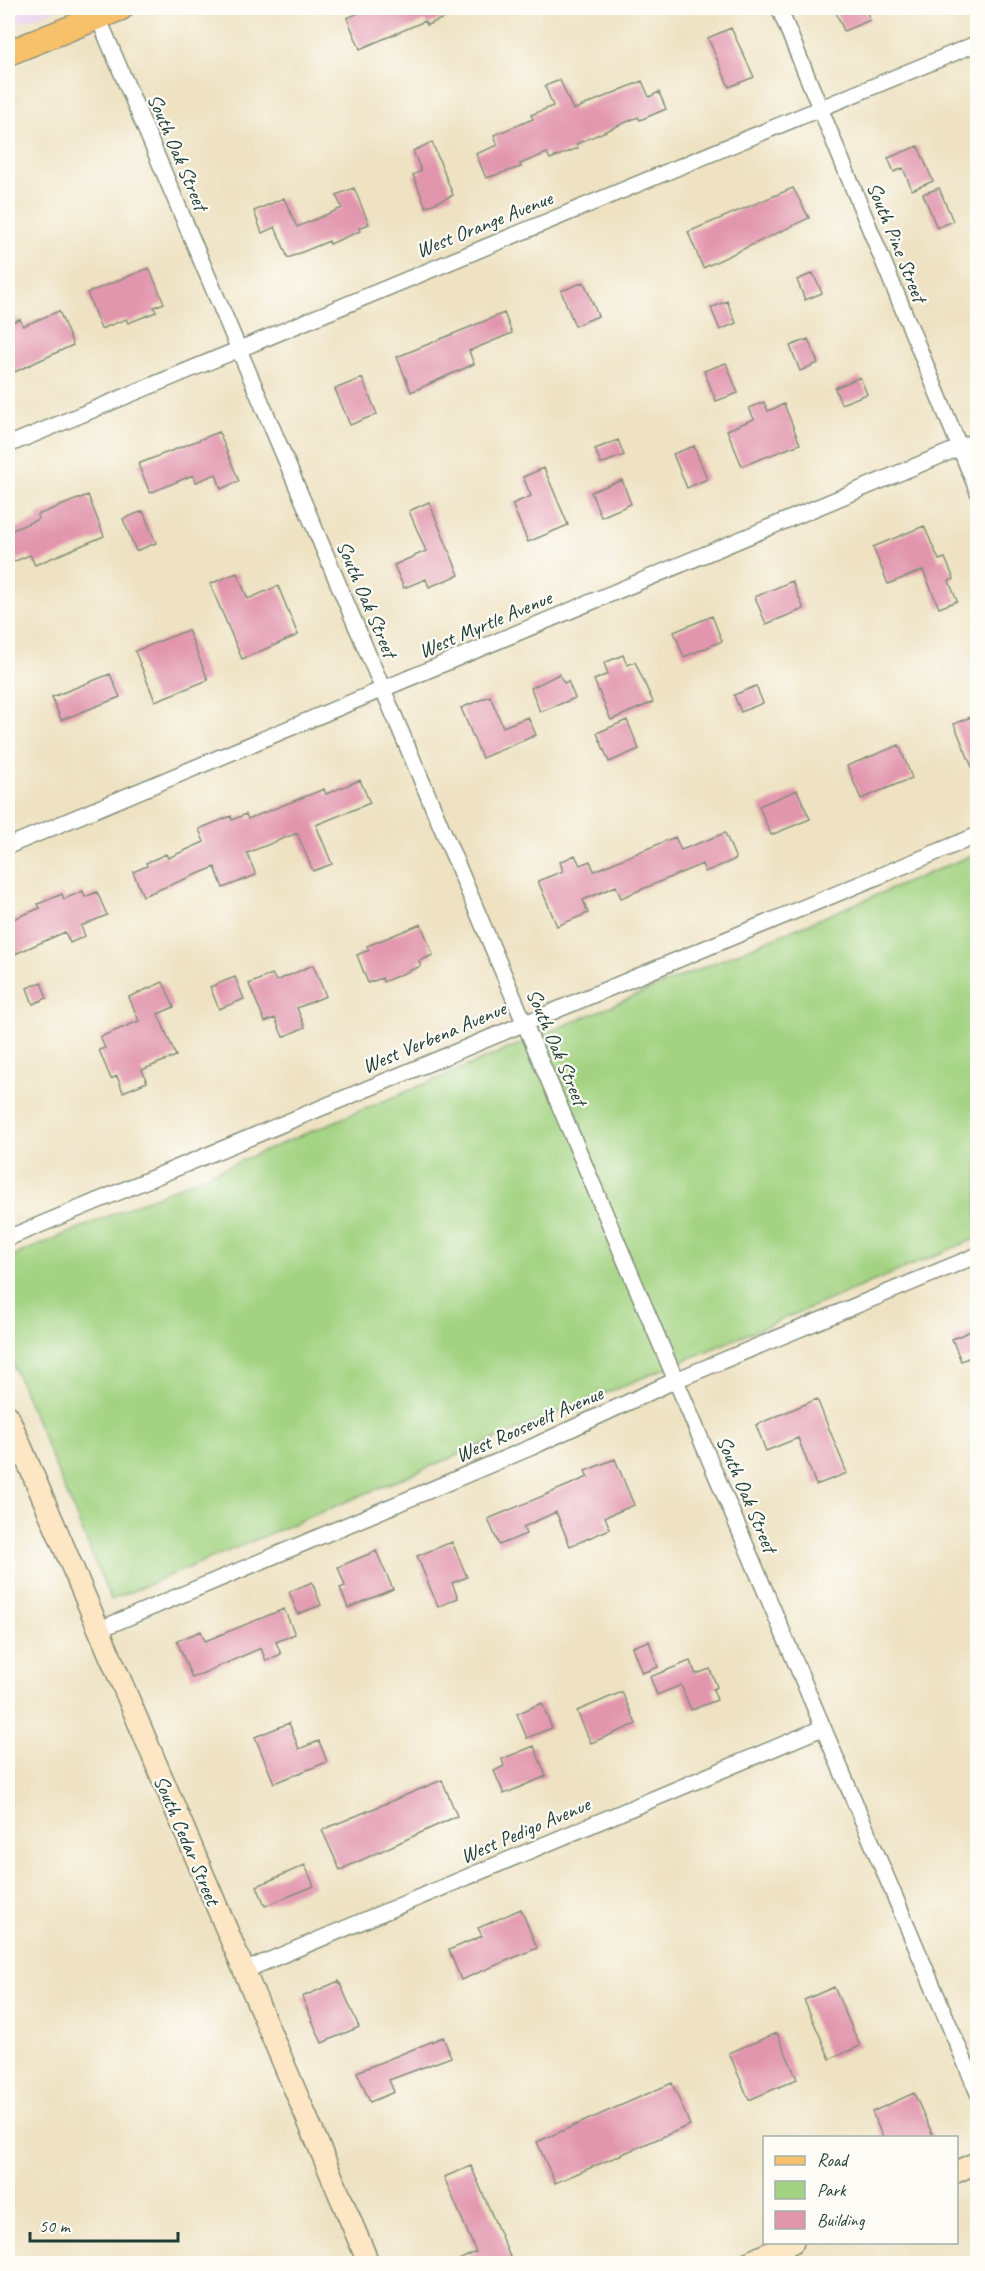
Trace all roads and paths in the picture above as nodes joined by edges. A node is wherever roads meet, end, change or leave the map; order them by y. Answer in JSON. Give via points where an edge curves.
{"nodes":[{"id":1,"x":122,"y":8,"type":"edge"},
{"id":2,"x":778,"y":8,"type":"edge"},
{"id":3,"x":96,"y":12,"type":"edge"},
{"id":4,"x":978,"y":43,"type":"edge"},
{"id":5,"x":8,"y":53,"type":"edge"},
{"id":6,"x":819,"y":109,"type":"junction"},
{"id":7,"x":238,"y":348,"type":"junction"},
{"id":8,"x":978,"y":440,"type":"edge"},
{"id":9,"x":8,"y":446,"type":"edge"},
{"id":10,"x":959,"y":448,"type":"junction"},
{"id":11,"x":978,"y":492,"type":"edge"},
{"id":12,"x":383,"y":690,"type":"junction"},
{"id":13,"x":978,"y":835,"type":"edge"},
{"id":14,"x":8,"y":846,"type":"edge"},
{"id":15,"x":524,"y":1023,"type":"junction"},
{"id":16,"x":8,"y":1238,"type":"edge"},
{"id":17,"x":978,"y":1255,"type":"edge"},
{"id":18,"x":676,"y":1380,"type":"junction"},
{"id":19,"x":8,"y":1416,"type":"edge"},
{"id":20,"x":98,"y":1630,"type":"junction"},
{"id":21,"x":822,"y":1728,"type":"junction"},
{"id":22,"x":244,"y":1971,"type":"junction"},
{"id":23,"x":978,"y":2093,"type":"edge"},
{"id":24,"x":978,"y":2162,"type":"edge"},
{"id":25,"x":958,"y":2172,"type":"edge"},
{"id":26,"x":789,"y":2244,"type":"edge"},
{"id":27,"x":369,"y":2264,"type":"edge"},
{"id":28,"x":745,"y":2264,"type":"edge"}],
"edges":[{"from":1,"to":3,"type":"main road"},
{"from":2,"to":6,"type":"street","name":"South Pine Street"},
{"from":3,"to":5,"type":"main road"},
{"from":3,"to":7,"type":"street","name":"South Oak Street"},
{"from":4,"to":6,"type":"street","name":"West Orange Avenue"},
{"from":6,"to":7,"type":"street","name":"West Orange Avenue"},
{"from":6,"to":10,"type":"street","name":"South Pine Street"},
{"from":7,"to":9,"type":"street","name":"West Orange Avenue"},
{"from":7,"to":12,"type":"street","name":"South Oak Street"},
{"from":8,"to":10,"type":"street","name":"West Myrtle Avenue"},
{"from":10,"to":11,"type":"street","name":"South Pine Street"},
{"from":10,"to":12,"type":"street","name":"West Myrtle Avenue"},
{"from":12,"to":14,"type":"street","name":"West Myrtle Avenue"},
{"from":12,"to":15,"type":"street","name":"South Oak Street"},
{"from":13,"to":15,"type":"street","name":"West Verbena Avenue"},
{"from":15,"to":16,"type":"street","name":"West Verbena Avenue"},
{"from":15,"to":18,"type":"street","name":"South Oak Street"},
{"from":17,"to":18,"type":"street","name":"West Roosevelt Avenue"},
{"from":18,"to":20,"type":"street","name":"West Roosevelt Avenue","via":[[532,1447]]},
{"from":18,"to":21,"type":"street","name":"South Oak Street"},
{"from":19,"to":20,"type":"street","name":"South Cedar Street"},
{"from":20,"to":22,"type":"street","name":"South Cedar Street"},
{"from":21,"to":22,"type":"street","name":"West Pedigo Avenue"},
{"from":21,"to":23,"type":"street","name":"South Oak Street"},
{"from":22,"to":27,"type":"street","name":"South Cedar Street"},
{"from":24,"to":25,"type":"street"},
{"from":26,"to":28,"type":"street"}]}
